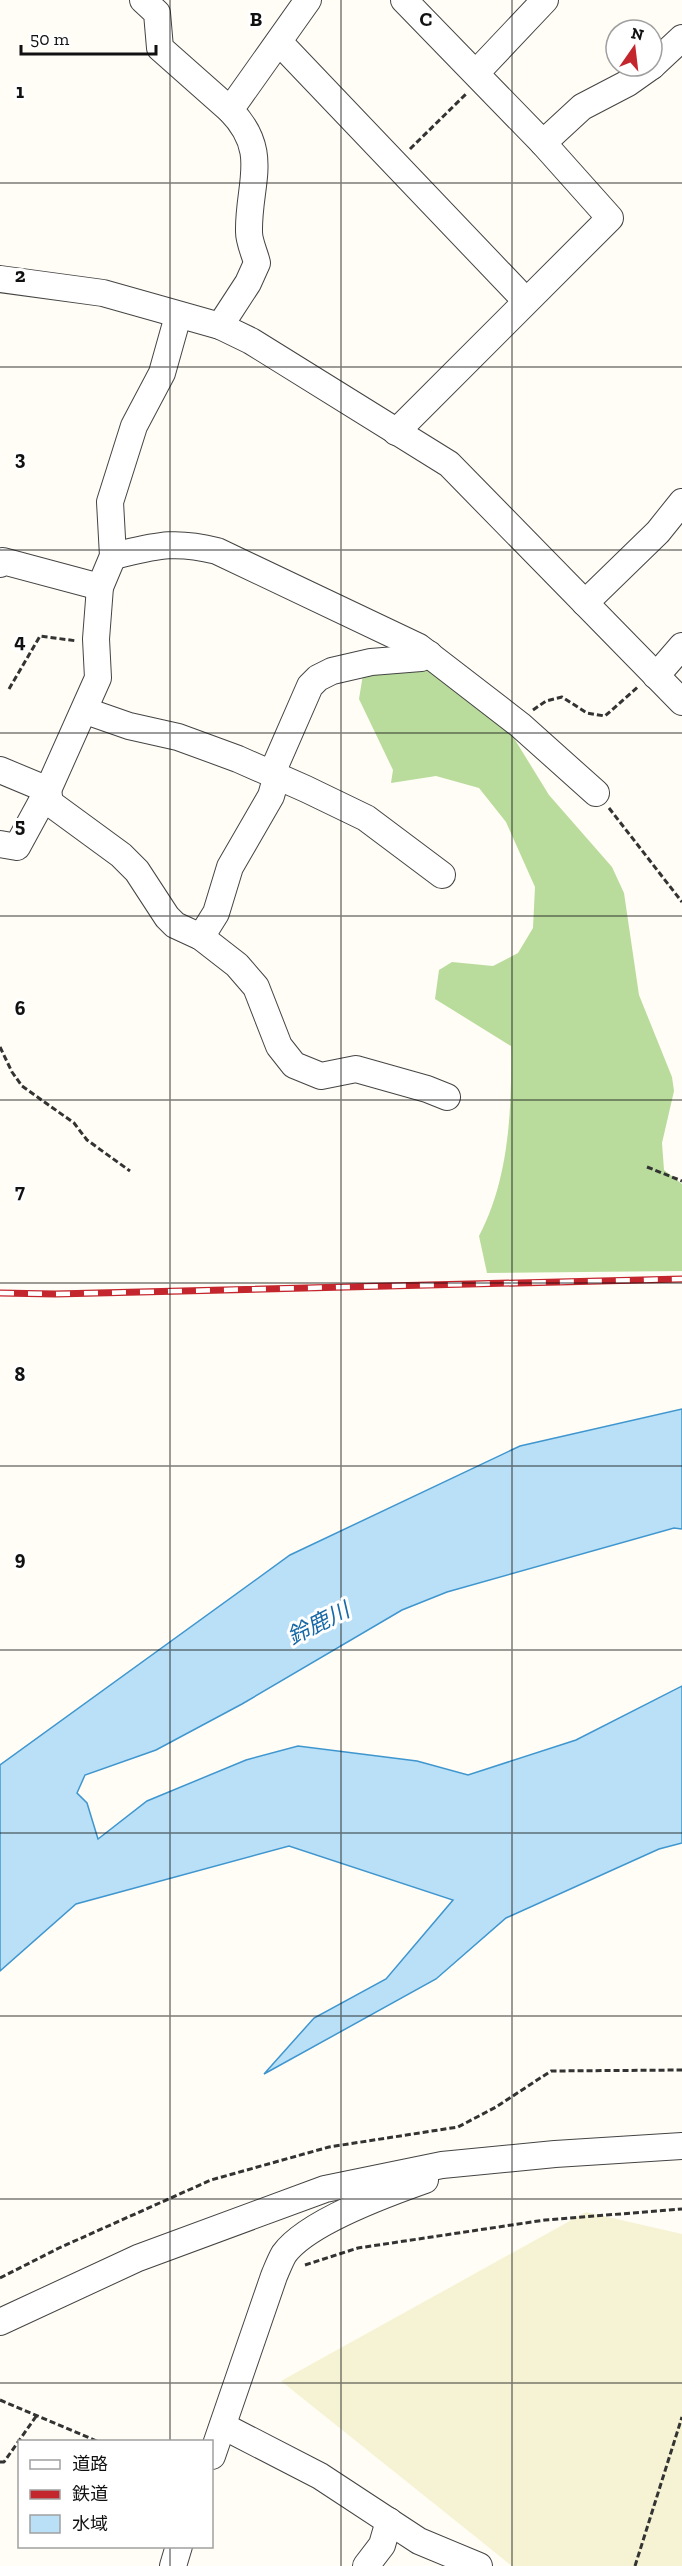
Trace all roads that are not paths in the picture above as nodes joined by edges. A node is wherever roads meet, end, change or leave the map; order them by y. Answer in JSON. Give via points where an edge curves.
{"nodes":[{"id":1,"x":143,"y":0,"type":"edge"},
{"id":2,"x":308,"y":0,"type":"edge"},
{"id":3,"x":404,"y":0,"type":"edge"},
{"id":4,"x":545,"y":0,"type":"edge"},
{"id":5,"x":682,"y":39,"type":"edge"},
{"id":6,"x":279,"y":42,"type":"junction"},
{"id":7,"x":664,"y":55,"type":"edge"},
{"id":8,"x":479,"y":76,"type":"junction"},
{"id":9,"x":635,"y":78,"type":"edge"},
{"id":10,"x":230,"y":110,"type":"junction"},
{"id":11,"x":543,"y":143,"type":"junction"},
{"id":12,"x":0,"y":279,"type":"edge"},
{"id":13,"x":526,"y":301,"type":"junction"},
{"id":14,"x":178,"y":316,"type":"junction"},
{"id":15,"x":220,"y":326,"type":"junction"},
{"id":16,"x":396,"y":432,"type":"junction"},
{"id":17,"x":682,"y":502,"type":"edge"},
{"id":18,"x":113,"y":556,"type":"junction"},
{"id":19,"x":0,"y":564,"type":"edge"},
{"id":20,"x":100,"y":587,"type":"junction"},
{"id":21,"x":585,"y":603,"type":"junction"},
{"id":22,"x":682,"y":646,"type":"edge"},
{"id":23,"x":429,"y":654,"type":"junction"},
{"id":24,"x":655,"y":674,"type":"junction"},
{"id":25,"x":682,"y":702,"type":"edge"},
{"id":26,"x":86,"y":711,"type":"junction"},
{"id":27,"x":0,"y":770,"type":"edge"},
{"id":28,"x":272,"y":773,"type":"junction"},
{"id":29,"x":48,"y":790,"type":"junction"},
{"id":30,"x":596,"y":793,"type":"road end"},
{"id":31,"x":0,"y":844,"type":"edge"},
{"id":32,"x":442,"y":875,"type":"dead end"},
{"id":33,"x":201,"y":937,"type":"junction"},
{"id":34,"x":447,"y":1097,"type":"dead end"},
{"id":35,"x":682,"y":2146,"type":"edge"},
{"id":36,"x":442,"y":2165,"type":"junction"},
{"id":37,"x":0,"y":2322,"type":"edge"},
{"id":38,"x":223,"y":2426,"type":"junction"},
{"id":39,"x":213,"y":2453,"type":"edge"},
{"id":40,"x":389,"y":2521,"type":"junction"},
{"id":41,"x":179,"y":2548,"type":"edge"},
{"id":42,"x":173,"y":2566,"type":"edge"},
{"id":43,"x":366,"y":2566,"type":"edge"},
{"id":44,"x":478,"y":2566,"type":"edge"}],
"edges":[{"from":1,"to":10,"type":"street","via":[[158,13],[160,48]]},
{"from":2,"to":6,"type":"street"},
{"from":3,"to":8,"type":"street"},
{"from":4,"to":8,"type":"street"},
{"from":5,"to":7,"type":"street"},
{"from":6,"to":10,"type":"street"},
{"from":6,"to":13,"type":"street"},
{"from":8,"to":11,"type":"street"},
{"from":9,"to":11,"type":"street","via":[[582,107]]},
{"from":10,"to":15,"type":"street","via":[[244,124],[256,159],[249,234],[257,263]]},
{"from":11,"to":13,"type":"street","via":[[610,218]]},
{"from":12,"to":14,"type":"street","via":[[103,293]]},
{"from":13,"to":16,"type":"street"},
{"from":14,"to":15,"type":"street"},
{"from":14,"to":18,"type":"street","via":[[162,373],[134,426],[110,502]]},
{"from":15,"to":16,"type":"street","via":[[251,341]]},
{"from":16,"to":21,"type":"street","via":[[448,464]]},
{"from":17,"to":21,"type":"street","via":[[658,532]]},
{"from":18,"to":20,"type":"street"},
{"from":18,"to":23,"type":"street","via":[[156,545],[186,543],[217,551]]},
{"from":19,"to":20,"type":"street","via":[[3,561]]},
{"from":20,"to":26,"type":"street","via":[[98,678]]},
{"from":21,"to":24,"type":"street"},
{"from":22,"to":24,"type":"street"},
{"from":23,"to":28,"type":"street","via":[[370,662],[318,678],[310,686]]},
{"from":23,"to":30,"type":"street","via":[[520,725]]},
{"from":24,"to":25,"type":"street"},
{"from":26,"to":28,"type":"street","via":[[178,737]]},
{"from":26,"to":29,"type":"street"},
{"from":27,"to":29,"type":"street"},
{"from":28,"to":32,"type":"street","via":[[366,818]]},
{"from":28,"to":33,"type":"street","via":[[275,782],[271,796],[230,867],[216,914]]},
{"from":29,"to":31,"type":"street","via":[[17,847]]},
{"from":29,"to":33,"type":"street","via":[[50,803],[113,848],[137,871],[175,925]]},
{"from":33,"to":34,"type":"street","via":[[237,965],[256,987],[279,1046],[303,1070],[321,1077],[356,1069]]},
{"from":35,"to":36,"type":"street"},
{"from":36,"to":37,"type":"street","via":[[325,2189],[215,2228],[138,2258]]},
{"from":36,"to":38,"type":"street","via":[[435,2177],[374,2199],[297,2241],[284,2254]]},
{"from":38,"to":39,"type":"street"},
{"from":38,"to":40,"type":"street","via":[[321,2476]]},
{"from":40,"to":43,"type":"street","via":[[382,2545]]},
{"from":40,"to":44,"type":"street","via":[[419,2541]]},
{"from":41,"to":42,"type":"street"}]}
